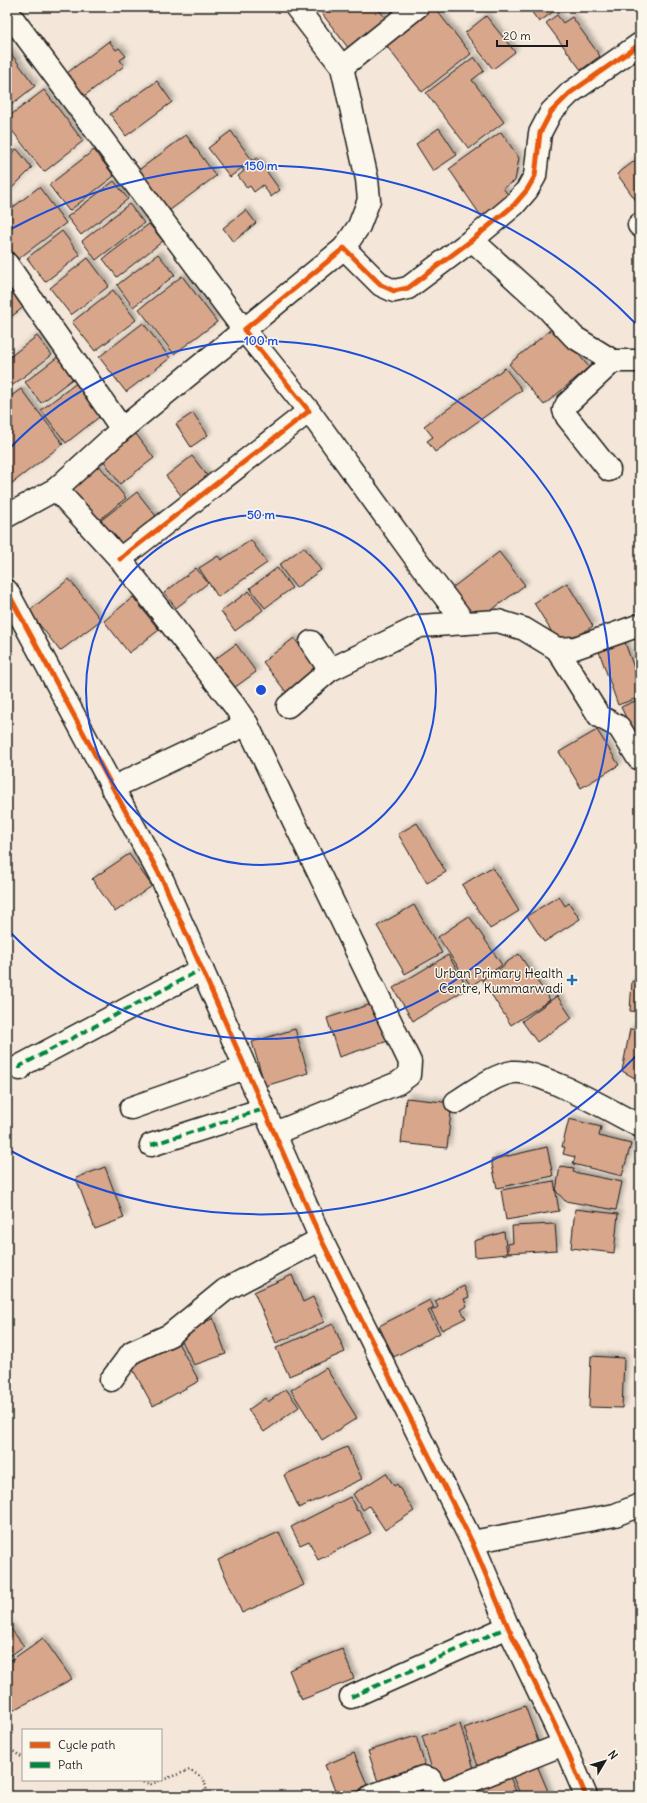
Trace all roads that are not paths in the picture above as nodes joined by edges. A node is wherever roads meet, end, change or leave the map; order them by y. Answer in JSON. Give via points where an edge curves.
{"nodes":[{"id":1,"x":296,"y":7,"type":"edge"},
{"id":2,"x":417,"y":7,"type":"edge"},
{"id":3,"x":7,"y":11,"type":"edge"},
{"id":4,"x":640,"y":44,"type":"edge"},
{"id":5,"x":342,"y":67,"type":"junction"},
{"id":6,"x":472,"y":240,"type":"junction"},
{"id":7,"x":344,"y":248,"type":"junction"},
{"id":8,"x":7,"y":264,"type":"edge"},
{"id":9,"x":244,"y":330,"type":"junction"},
{"id":10,"x":613,"y":361,"type":"junction"},
{"id":11,"x":640,"y":361,"type":"edge"},
{"id":12,"x":309,"y":411,"type":"junction"},
{"id":13,"x":122,"y":429,"type":"junction"},
{"id":14,"x":609,"y":470,"type":"dead end"},
{"id":15,"x":56,"y":489,"type":"junction"},
{"id":16,"x":7,"y":516,"type":"edge"},
{"id":17,"x":120,"y":559,"type":"junction"},
{"id":18,"x":7,"y":590,"type":"edge"},
{"id":19,"x":465,"y":623,"type":"junction"},
{"id":20,"x":640,"y":625,"type":"edge"},
{"id":21,"x":311,"y":642,"type":"dead end"},
{"id":22,"x":557,"y":649,"type":"junction"},
{"id":23,"x":330,"y":670,"type":"junction"},
{"id":24,"x":288,"y":706,"type":"dead end"},
{"id":25,"x":247,"y":724,"type":"junction"},
{"id":26,"x":638,"y":758,"type":"dead end"},
{"id":27,"x":112,"y":788,"type":"junction"},
{"id":28,"x":202,"y":969,"type":"junction"},
{"id":29,"x":245,"y":1068,"type":"junction"},
{"id":30,"x":20,"y":1069,"type":"dead end"},
{"id":31,"x":456,"y":1102,"type":"dead end"},
{"id":32,"x":131,"y":1108,"type":"dead end"},
{"id":33,"x":264,"y":1109,"type":"junction"},
{"id":34,"x":640,"y":1126,"type":"edge"},
{"id":35,"x":275,"y":1133,"type":"junction"},
{"id":36,"x":151,"y":1145,"type":"dead end"},
{"id":37,"x":321,"y":1239,"type":"junction"},
{"id":38,"x":111,"y":1380,"type":"dead end"},
{"id":39,"x":640,"y":1506,"type":"edge"},
{"id":40,"x":472,"y":1542,"type":"junction"},
{"id":41,"x":508,"y":1627,"type":"junction"},
{"id":42,"x":351,"y":1697,"type":"dead end"},
{"id":43,"x":564,"y":1744,"type":"junction"},
{"id":44,"x":371,"y":1796,"type":"edge"},
{"id":45,"x":586,"y":1796,"type":"edge"}],
"edges":[{"from":1,"to":5,"type":"street"},
{"from":2,"to":5,"type":"street"},
{"from":3,"to":9,"type":"street"},
{"from":4,"to":6,"type":"street","via":[[570,93],[551,112],[540,133],[535,176],[528,190]]},
{"from":5,"to":7,"type":"street","via":[[367,179],[369,200],[359,226]]},
{"from":6,"to":7,"type":"street","via":[[408,288],[394,291],[381,285]]},
{"from":6,"to":10,"type":"street","via":[[547,308],[574,338]]},
{"from":7,"to":9,"type":"street"},
{"from":8,"to":13,"type":"street"},
{"from":9,"to":12,"type":"street"},
{"from":9,"to":13,"type":"street"},
{"from":10,"to":11,"type":"street"},
{"from":10,"to":14,"type":"street","via":[[567,404],[564,410]]},
{"from":12,"to":17,"type":"street"},
{"from":12,"to":19,"type":"street"},
{"from":13,"to":15,"type":"street"},
{"from":15,"to":16,"type":"street"},
{"from":15,"to":17,"type":"street"},
{"from":17,"to":25,"type":"street"},
{"from":18,"to":27,"type":"street"},
{"from":19,"to":22,"type":"street","via":[[498,621],[524,629]]},
{"from":19,"to":23,"type":"street","via":[[420,626]]},
{"from":20,"to":22,"type":"street","via":[[575,648]]},
{"from":21,"to":23,"type":"street"},
{"from":22,"to":26,"type":"street","via":[[599,716],[619,727]]},
{"from":23,"to":24,"type":"street"},
{"from":25,"to":27,"type":"street"},
{"from":25,"to":35,"type":"street","via":[[410,1062],[409,1075],[398,1083]]},
{"from":27,"to":28,"type":"street","via":[[163,881]]},
{"from":28,"to":29,"type":"street"},
{"from":28,"to":30,"type":"street","via":[[20,1066]]},
{"from":29,"to":32,"type":"street"},
{"from":29,"to":33,"type":"street"},
{"from":31,"to":34,"type":"street","via":[[498,1077],[513,1072],[527,1072],[553,1082]]},
{"from":33,"to":35,"type":"street"},
{"from":33,"to":36,"type":"street"},
{"from":35,"to":37,"type":"street"},
{"from":37,"to":38,"type":"street","via":[[225,1290],[170,1334],[132,1352]]},
{"from":37,"to":40,"type":"street"},
{"from":39,"to":40,"type":"street","via":[[615,1515]]},
{"from":40,"to":41,"type":"street"},
{"from":41,"to":42,"type":"street"},
{"from":41,"to":43,"type":"street"},
{"from":43,"to":44,"type":"street","via":[[441,1793],[436,1791],[430,1779],[423,1777]]},
{"from":43,"to":45,"type":"street"}]}
